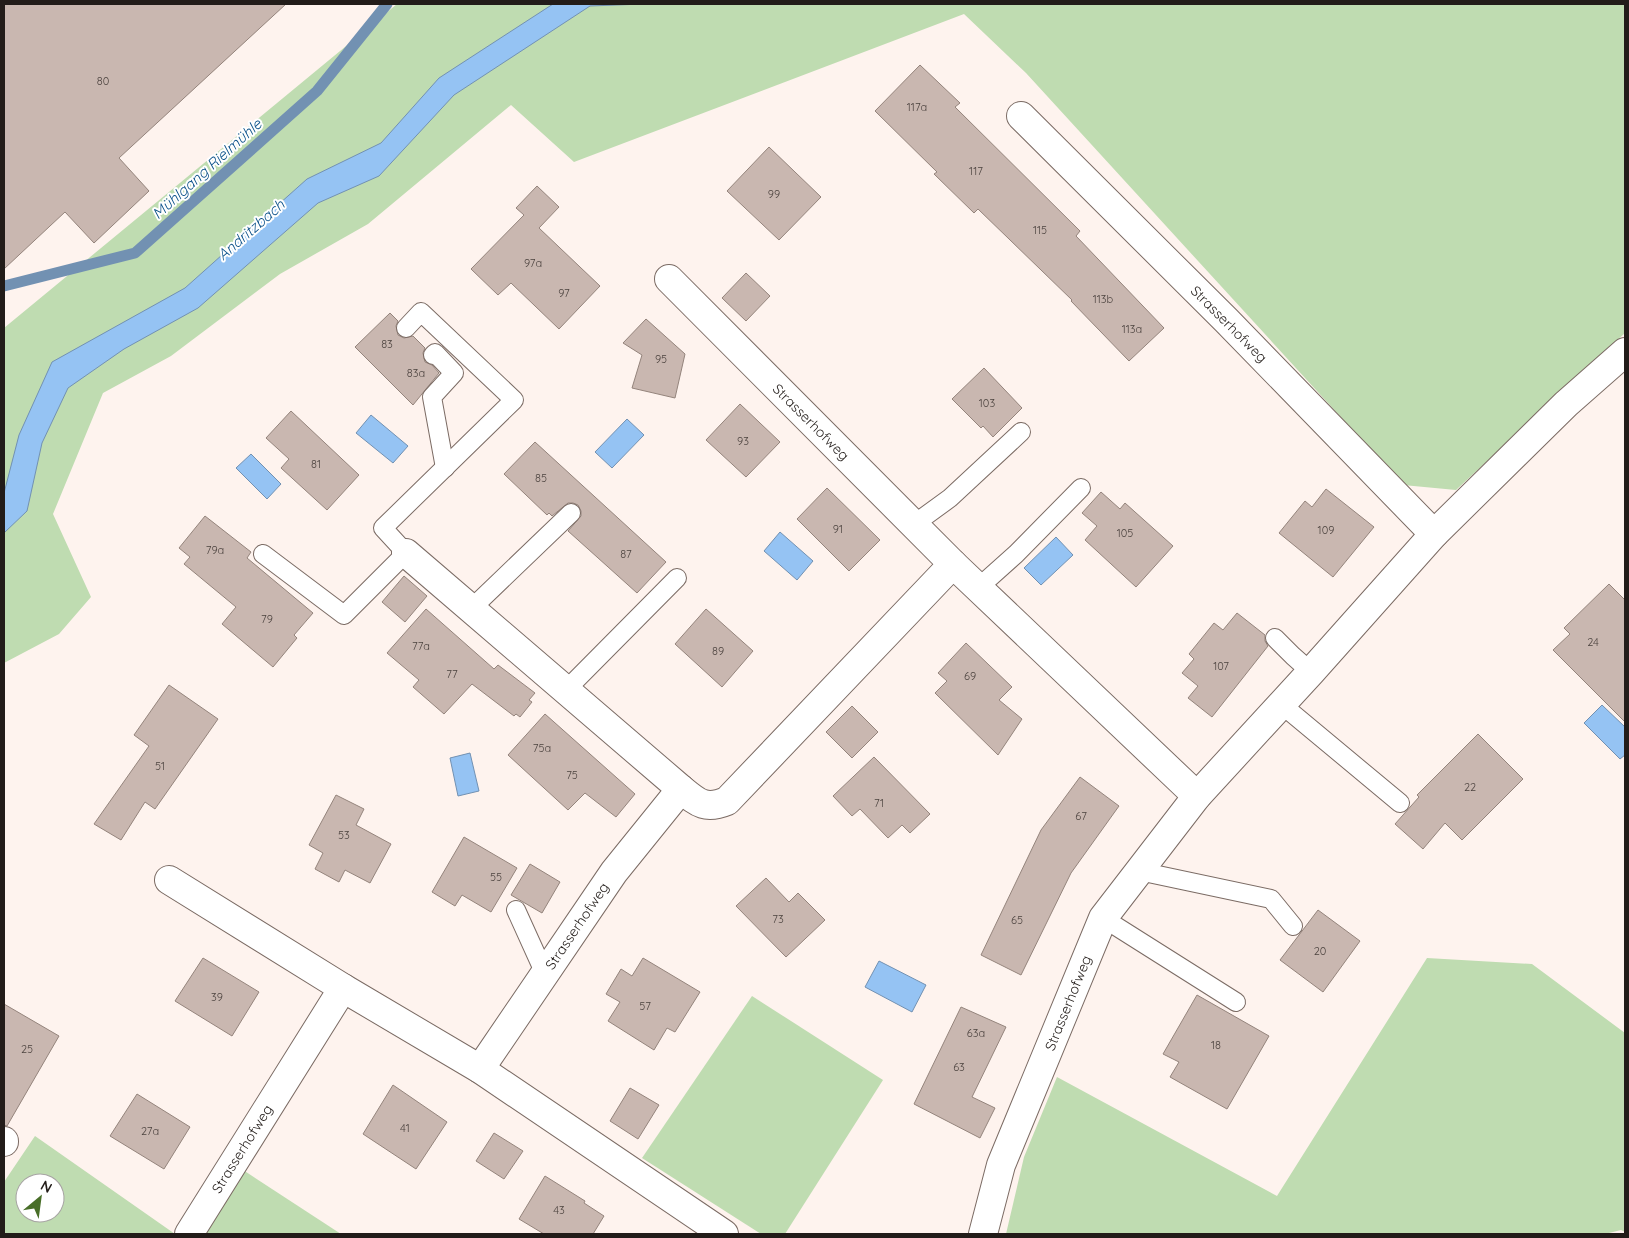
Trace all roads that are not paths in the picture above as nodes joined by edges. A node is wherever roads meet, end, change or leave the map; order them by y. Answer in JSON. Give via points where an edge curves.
{"nodes":[{"id":1,"x":1021,"y":116,"type":"dead end"},
{"id":2,"x":669,"y":279,"type":"dead end"},
{"id":3,"x":406,"y":328,"type":"dead end"},
{"id":4,"x":1625,"y":352,"type":"edge"},
{"id":5,"x":432,"y":355,"type":"dead end"},
{"id":6,"x":1022,"y":432,"type":"dead end"},
{"id":7,"x":445,"y":468,"type":"junction"},
{"id":8,"x":1081,"y":488,"type":"dead end"},
{"id":9,"x":571,"y":513,"type":"dead end"},
{"id":10,"x":913,"y":525,"type":"junction"},
{"id":11,"x":1434,"y":534,"type":"junction"},
{"id":12,"x":406,"y":553,"type":"junction"},
{"id":13,"x":263,"y":554,"type":"dead end"},
{"id":14,"x":953,"y":564,"type":"junction"},
{"id":15,"x":677,"y":578,"type":"dead end"},
{"id":16,"x":978,"y":588,"type":"junction"},
{"id":17,"x":471,"y":609,"type":"junction"},
{"id":18,"x":1275,"y":638,"type":"dead end"},
{"id":19,"x":1311,"y":672,"type":"junction"},
{"id":20,"x":565,"y":691,"type":"junction"},
{"id":21,"x":1281,"y":704,"type":"junction"},
{"id":22,"x":681,"y":788,"type":"junction"},
{"id":23,"x":1197,"y":796,"type":"junction"},
{"id":24,"x":1400,"y":804,"type":"dead end"},
{"id":25,"x":1139,"y":871,"type":"junction"},
{"id":26,"x":169,"y":880,"type":"dead end"},
{"id":27,"x":516,"y":910,"type":"dead end"},
{"id":28,"x":1103,"y":918,"type":"junction"},
{"id":29,"x":1293,"y":926,"type":"dead end"},
{"id":30,"x":545,"y":974,"type":"junction"},
{"id":31,"x":343,"y":988,"type":"junction"},
{"id":32,"x":1236,"y":1002,"type":"dead end"},
{"id":33,"x":480,"y":1069,"type":"junction"},
{"id":34,"x":189,"y":1234,"type":"edge"},
{"id":35,"x":724,"y":1234,"type":"edge"},
{"id":36,"x":983,"y":1234,"type":"edge"}],
"edges":[{"from":1,"to":11,"type":"street","name":"Strasserhofweg"},
{"from":2,"to":10,"type":"street","name":"Strasserhofweg"},
{"from":3,"to":7,"type":"lane","via":[[421,312],[514,400]]},
{"from":4,"to":11,"type":"street","name":"Strasserhofweg","via":[[1566,404]]},
{"from":5,"to":7,"type":"lane","via":[[435,353],[454,373],[432,396]]},
{"from":6,"to":10,"type":"lane","via":[[950,498]]},
{"from":7,"to":12,"type":"lane","via":[[383,528]]},
{"from":8,"to":16,"type":"lane"},
{"from":9,"to":17,"type":"lane"},
{"from":10,"to":14,"type":"street","name":"Strasserhofweg"},
{"from":11,"to":19,"type":"street","name":"Strasserhofweg"},
{"from":12,"to":13,"type":"lane","via":[[344,616]]},
{"from":12,"to":17,"type":"street"},
{"from":14,"to":16,"type":"street","name":"Strasserhofweg"},
{"from":14,"to":22,"type":"street","via":[[727,801],[713,807],[696,802]]},
{"from":15,"to":20,"type":"lane"},
{"from":16,"to":23,"type":"street","name":"Strasserhofweg"},
{"from":17,"to":20,"type":"street"},
{"from":18,"to":19,"type":"lane"},
{"from":19,"to":21,"type":"street","name":"Strasserhofweg"},
{"from":20,"to":22,"type":"street"},
{"from":21,"to":23,"type":"street","name":"Strasserhofweg"},
{"from":21,"to":24,"type":"lane"},
{"from":22,"to":30,"type":"street","name":"Strasserhofweg","via":[[614,872]]},
{"from":23,"to":25,"type":"street","name":"Strasserhofweg"},
{"from":25,"to":28,"type":"street","name":"Strasserhofweg"},
{"from":25,"to":29,"type":"lane","via":[[1270,898]]},
{"from":26,"to":31,"type":"street"},
{"from":27,"to":30,"type":"lane"},
{"from":28,"to":32,"type":"lane"},
{"from":28,"to":36,"type":"street","name":"Strasserhofweg","via":[[1001,1165]]},
{"from":30,"to":33,"type":"street","name":"Strasserhofweg"},
{"from":31,"to":33,"type":"street"},
{"from":31,"to":34,"type":"street","name":"Strasserhofweg"},
{"from":33,"to":35,"type":"street"}]}
